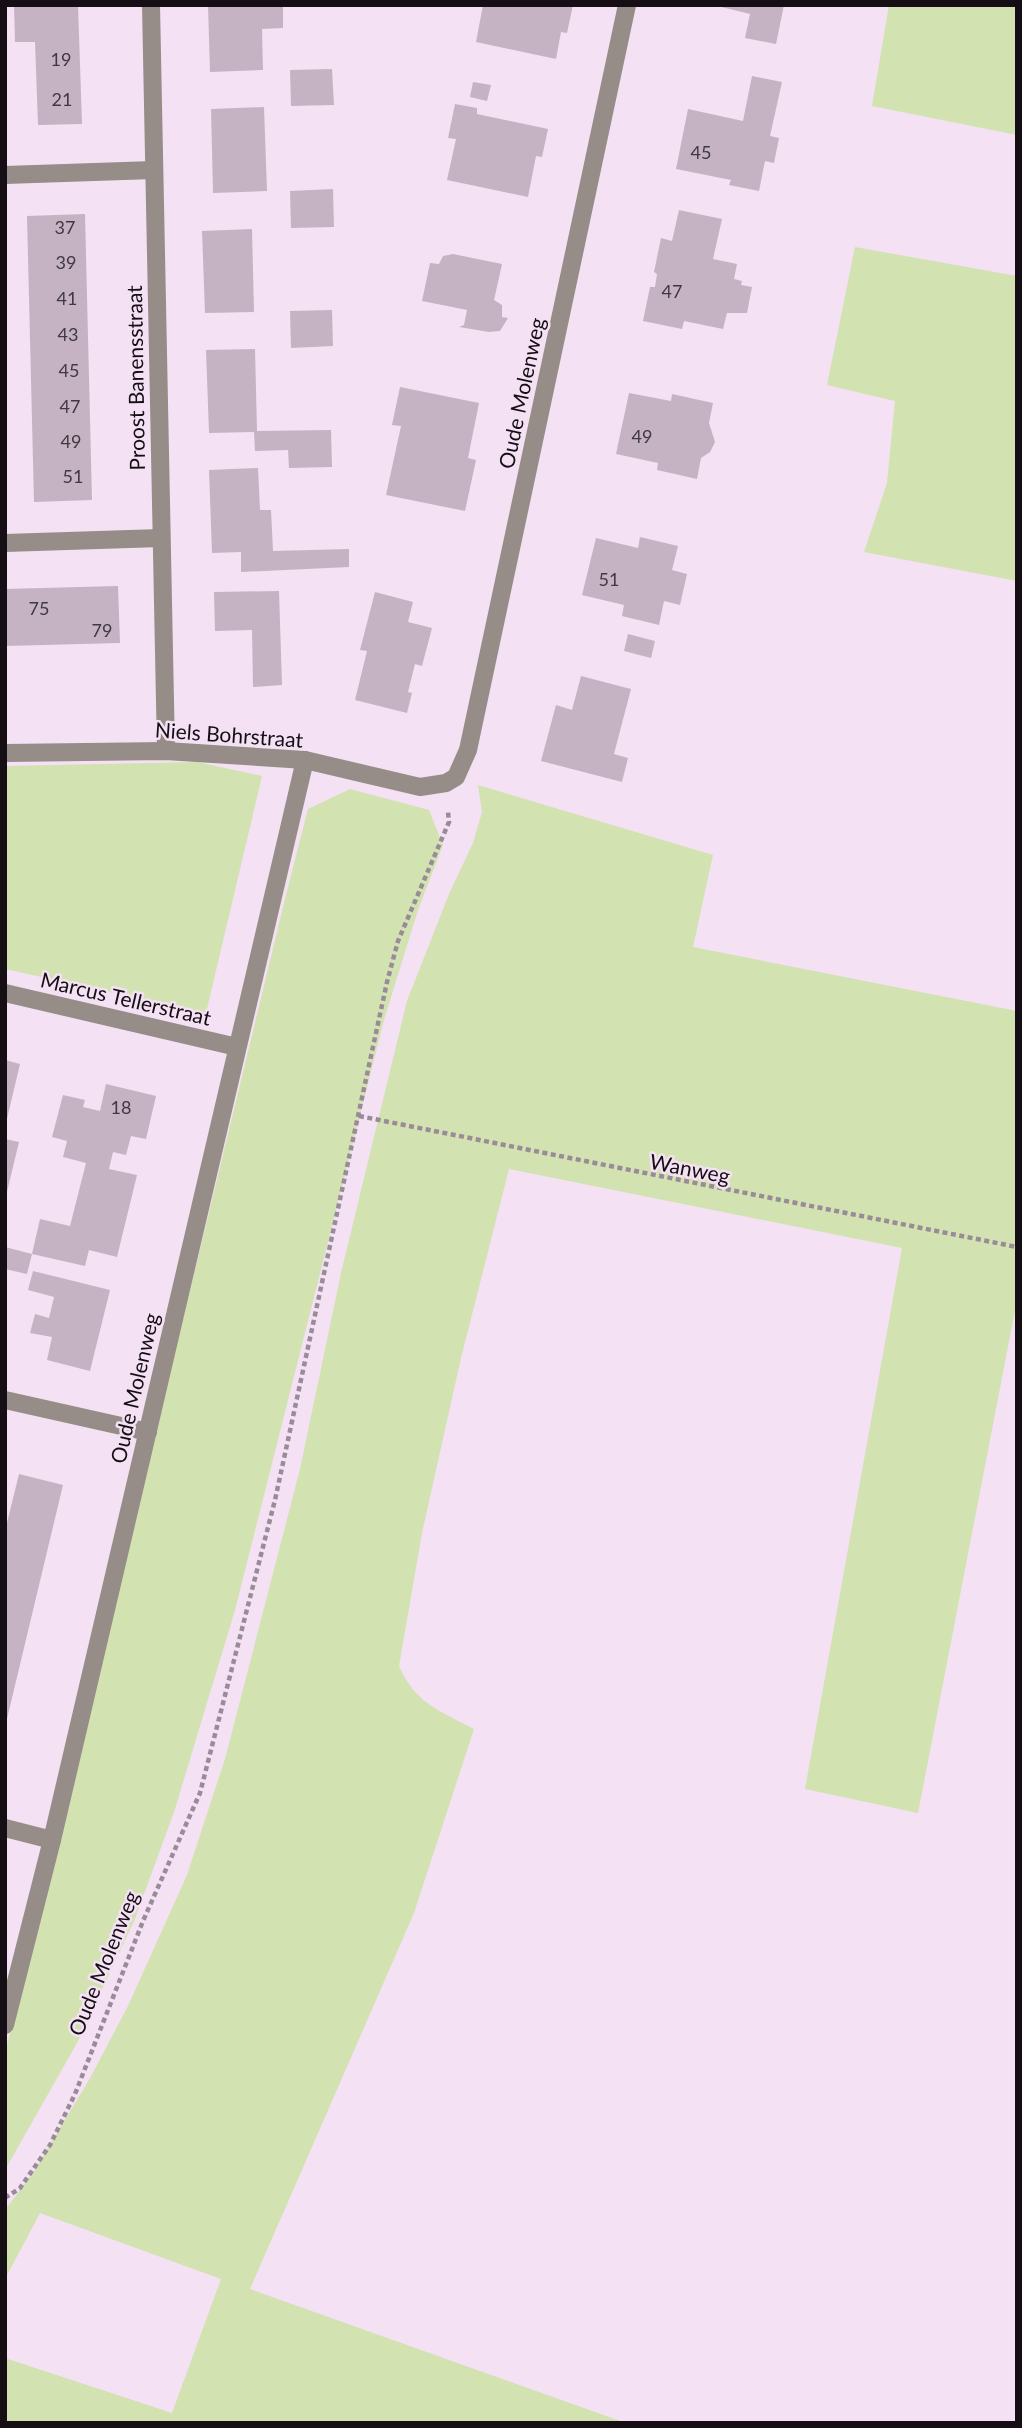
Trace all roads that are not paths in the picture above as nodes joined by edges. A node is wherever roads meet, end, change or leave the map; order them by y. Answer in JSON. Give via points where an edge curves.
{"nodes":[{"id":1,"x":150,"y":5,"type":"edge"},
{"id":2,"x":627,"y":5,"type":"edge"},
{"id":3,"x":154,"y":170,"type":"junction"},
{"id":4,"x":5,"y":175,"type":"edge"},
{"id":5,"x":162,"y":538,"type":"junction"},
{"id":6,"x":5,"y":543,"type":"edge"},
{"id":7,"x":166,"y":751,"type":"junction"},
{"id":8,"x":5,"y":753,"type":"edge"},
{"id":9,"x":304,"y":760,"type":"junction"},
{"id":10,"x":446,"y":783,"type":"joint"},
{"id":11,"x":5,"y":993,"type":"edge"},
{"id":12,"x":237,"y":1047,"type":"junction"},
{"id":13,"x":5,"y":1400,"type":"edge"},
{"id":14,"x":148,"y":1432,"type":"junction"},
{"id":15,"x":5,"y":1828,"type":"edge"},
{"id":16,"x":52,"y":1840,"type":"junction"},
{"id":17,"x":5,"y":2025,"type":"edge"}],
"edges":[{"from":1,"to":3,"type":"street","name":"Proost Banensstraat"},
{"from":2,"to":10,"type":"street","name":"Oude Molenweg","via":[[468,750],[462,769]]},
{"from":3,"to":4,"type":"street"},
{"from":3,"to":5,"type":"street","name":"Proost Banensstraat"},
{"from":5,"to":6,"type":"street"},
{"from":5,"to":7,"type":"street","name":"Proost Banensstraat"},
{"from":7,"to":8,"type":"street","name":"Niels Bohrstraat"},
{"from":7,"to":9,"type":"street","name":"Niels Bohrstraat"},
{"from":9,"to":10,"type":"street","name":"Niels Bohrstraat","via":[[405,786]]},
{"from":9,"to":12,"type":"street","name":"Oude Molenweg"},
{"from":11,"to":12,"type":"street","name":"Marcus Tellerstraat"},
{"from":12,"to":14,"type":"street","name":"Oude Molenweg"},
{"from":13,"to":14,"type":"street"},
{"from":14,"to":16,"type":"street","name":"Oude Molenweg"},
{"from":15,"to":16,"type":"street"},
{"from":16,"to":17,"type":"street","name":"Oude Molenweg"}]}
